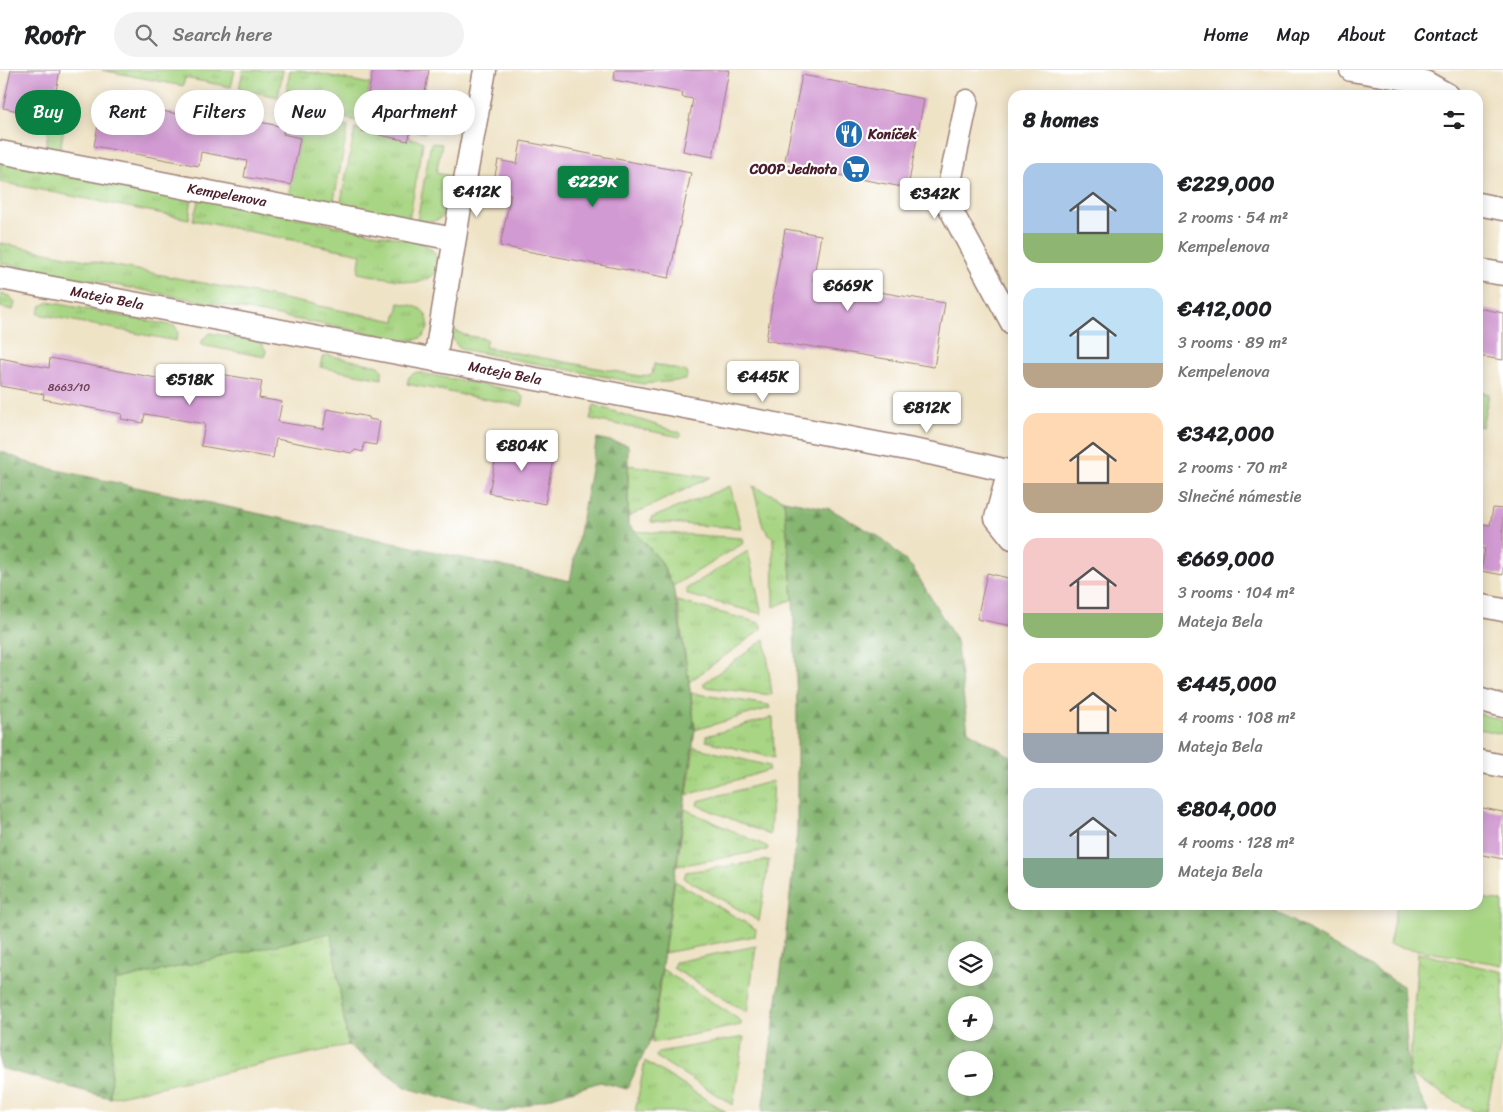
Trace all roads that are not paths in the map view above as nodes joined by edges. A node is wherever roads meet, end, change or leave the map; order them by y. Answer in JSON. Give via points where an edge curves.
{"nodes":[{"id":1,"x":485,"y":70,"type":"edge"},
{"id":2,"x":1351,"y":70,"type":"edge"},
{"id":3,"x":1439,"y":90,"type":"edge"},
{"id":4,"x":967,"y":101,"type":"dead end"},
{"id":5,"x":0,"y":152,"type":"edge"},
{"id":6,"x":1483,"y":205,"type":"edge"},
{"id":7,"x":1503,"y":209,"type":"edge"},
{"id":8,"x":454,"y":239,"type":"junction"},
{"id":9,"x":1483,"y":271,"type":"edge"},
{"id":10,"x":1503,"y":274,"type":"edge"},
{"id":11,"x":0,"y":278,"type":"edge"},
{"id":12,"x":1008,"y":316,"type":"edge"},
{"id":13,"x":435,"y":360,"type":"junction"},
{"id":14,"x":1008,"y":471,"type":"edge"},
{"id":15,"x":1008,"y":481,"type":"edge"},
{"id":16,"x":1008,"y":533,"type":"edge"},
{"id":17,"x":1483,"y":605,"type":"edge"},
{"id":18,"x":1503,"y":610,"type":"edge"},
{"id":19,"x":1483,"y":700,"type":"edge"},
{"id":20,"x":1503,"y":706,"type":"edge"},
{"id":21,"x":1483,"y":762,"type":"edge"},
{"id":22,"x":1503,"y":766,"type":"edge"}],
"edges":[{"from":1,"to":8,"type":"street"},
{"from":2,"to":3,"type":"street","via":[[1425,82]]},
{"from":4,"to":12,"type":"street","via":[[946,201]]},
{"from":5,"to":8,"type":"street","name":"Kempelenova"},
{"from":6,"to":7,"type":"street"},
{"from":8,"to":13,"type":"street"},
{"from":9,"to":10,"type":"street"},
{"from":11,"to":13,"type":"street","name":"Mateja Bela"},
{"from":13,"to":14,"type":"street","name":"Mateja Bela"},
{"from":15,"to":16,"type":"street","name":"Mateja Bela","via":[[996,518]]},
{"from":17,"to":18,"type":"street"},
{"from":19,"to":20,"type":"street"},
{"from":21,"to":22,"type":"street"}]}
